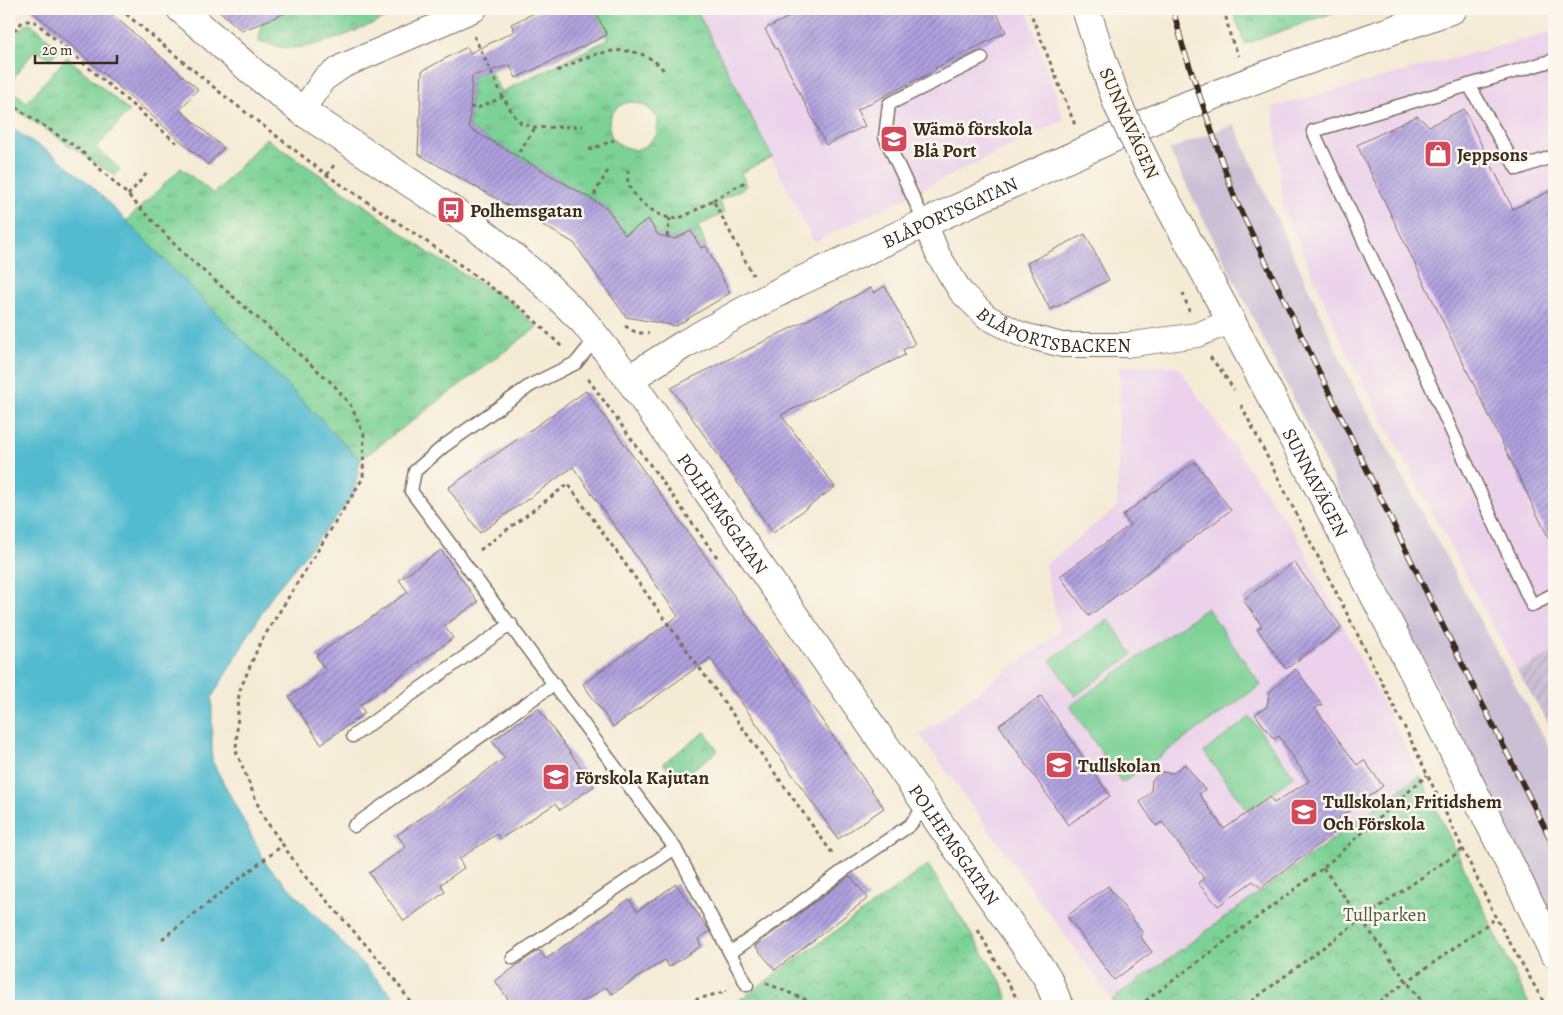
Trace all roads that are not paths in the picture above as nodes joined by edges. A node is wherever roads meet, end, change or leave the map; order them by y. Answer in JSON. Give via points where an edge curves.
{"nodes":[{"id":1,"x":181,"y":9,"type":"edge"},
{"id":2,"x":1086,"y":9,"type":"edge"},
{"id":3,"x":1453,"y":9,"type":"edge"},
{"id":4,"x":469,"y":12,"type":"edge"},
{"id":5,"x":982,"y":58,"type":"dead end"},
{"id":6,"x":1554,"y":60,"type":"edge"},
{"id":7,"x":1469,"y":85,"type":"junction"},
{"id":8,"x":302,"y":110,"type":"junction"},
{"id":9,"x":1554,"y":156,"type":"edge"},
{"id":10,"x":924,"y":223,"type":"junction"},
{"id":11,"x":1232,"y":321,"type":"junction"},
{"id":12,"x":597,"y":337,"type":"junction"},
{"id":13,"x":629,"y":380,"type":"junction"},
{"id":14,"x":1554,"y":594,"type":"edge"},
{"id":15,"x":510,"y":624,"type":"junction"},
{"id":16,"x":554,"y":684,"type":"junction"},
{"id":17,"x":353,"y":736,"type":"dead end"},
{"id":18,"x":926,"y":806,"type":"junction"},
{"id":19,"x":354,"y":826,"type":"dead end"},
{"id":20,"x":675,"y":848,"type":"junction"},
{"id":21,"x":730,"y":953,"type":"junction"},
{"id":22,"x":1554,"y":953,"type":"edge"},
{"id":23,"x":513,"y":958,"type":"dead end"},
{"id":24,"x":747,"y":985,"type":"road end"},
{"id":25,"x":1059,"y":1006,"type":"edge"}],
"edges":[{"from":1,"to":8,"type":"street","name":"POLHEMSGATAN"},
{"from":2,"to":11,"type":"street","name":"SUNNAVÄGEN","bridge":true,"via":[[1118,105]]},
{"from":3,"to":10,"type":"street","name":"BLÅPORTSGATAN","via":[[1175,110]]},
{"from":4,"to":8,"type":"street","via":[[343,66],[324,79]]},
{"from":5,"to":10,"type":"lane","via":[[889,104],[885,137]]},
{"from":6,"to":7,"type":"lane"},
{"from":7,"to":9,"type":"lane","via":[[1517,169]]},
{"from":7,"to":14,"type":"lane","via":[[1313,131],[1532,605]]},
{"from":8,"to":12,"type":"street","name":"POLHEMSGATAN","via":[[474,225],[540,279]]},
{"from":10,"to":11,"type":"street","name":"BLÅPORTSBACKEN","via":[[938,255],[961,292],[987,317],[1020,334],[1062,346],[1126,344],[1197,335]]},
{"from":10,"to":13,"type":"street","name":"BLÅPORTSGATAN","via":[[780,291],[683,345]]},
{"from":11,"to":22,"type":"street","name":"SUNNAVÄGEN","via":[[1473,788]]},
{"from":12,"to":13,"type":"street","name":"POLHEMSGATAN"},
{"from":12,"to":15,"type":"lane","via":[[576,363],[531,385],[444,446],[415,471],[411,491]]},
{"from":13,"to":18,"type":"street","name":"POLHEMSGATAN"},
{"from":15,"to":16,"type":"lane"},
{"from":15,"to":17,"type":"lane"},
{"from":16,"to":19,"type":"lane"},
{"from":16,"to":20,"type":"lane"},
{"from":18,"to":21,"type":"lane","via":[[910,825]]},
{"from":18,"to":25,"type":"street","name":"POLHEMSGATAN","via":[[1047,977]]},
{"from":20,"to":21,"type":"lane"},
{"from":20,"to":23,"type":"lane"},
{"from":21,"to":24,"type":"lane"}]}
